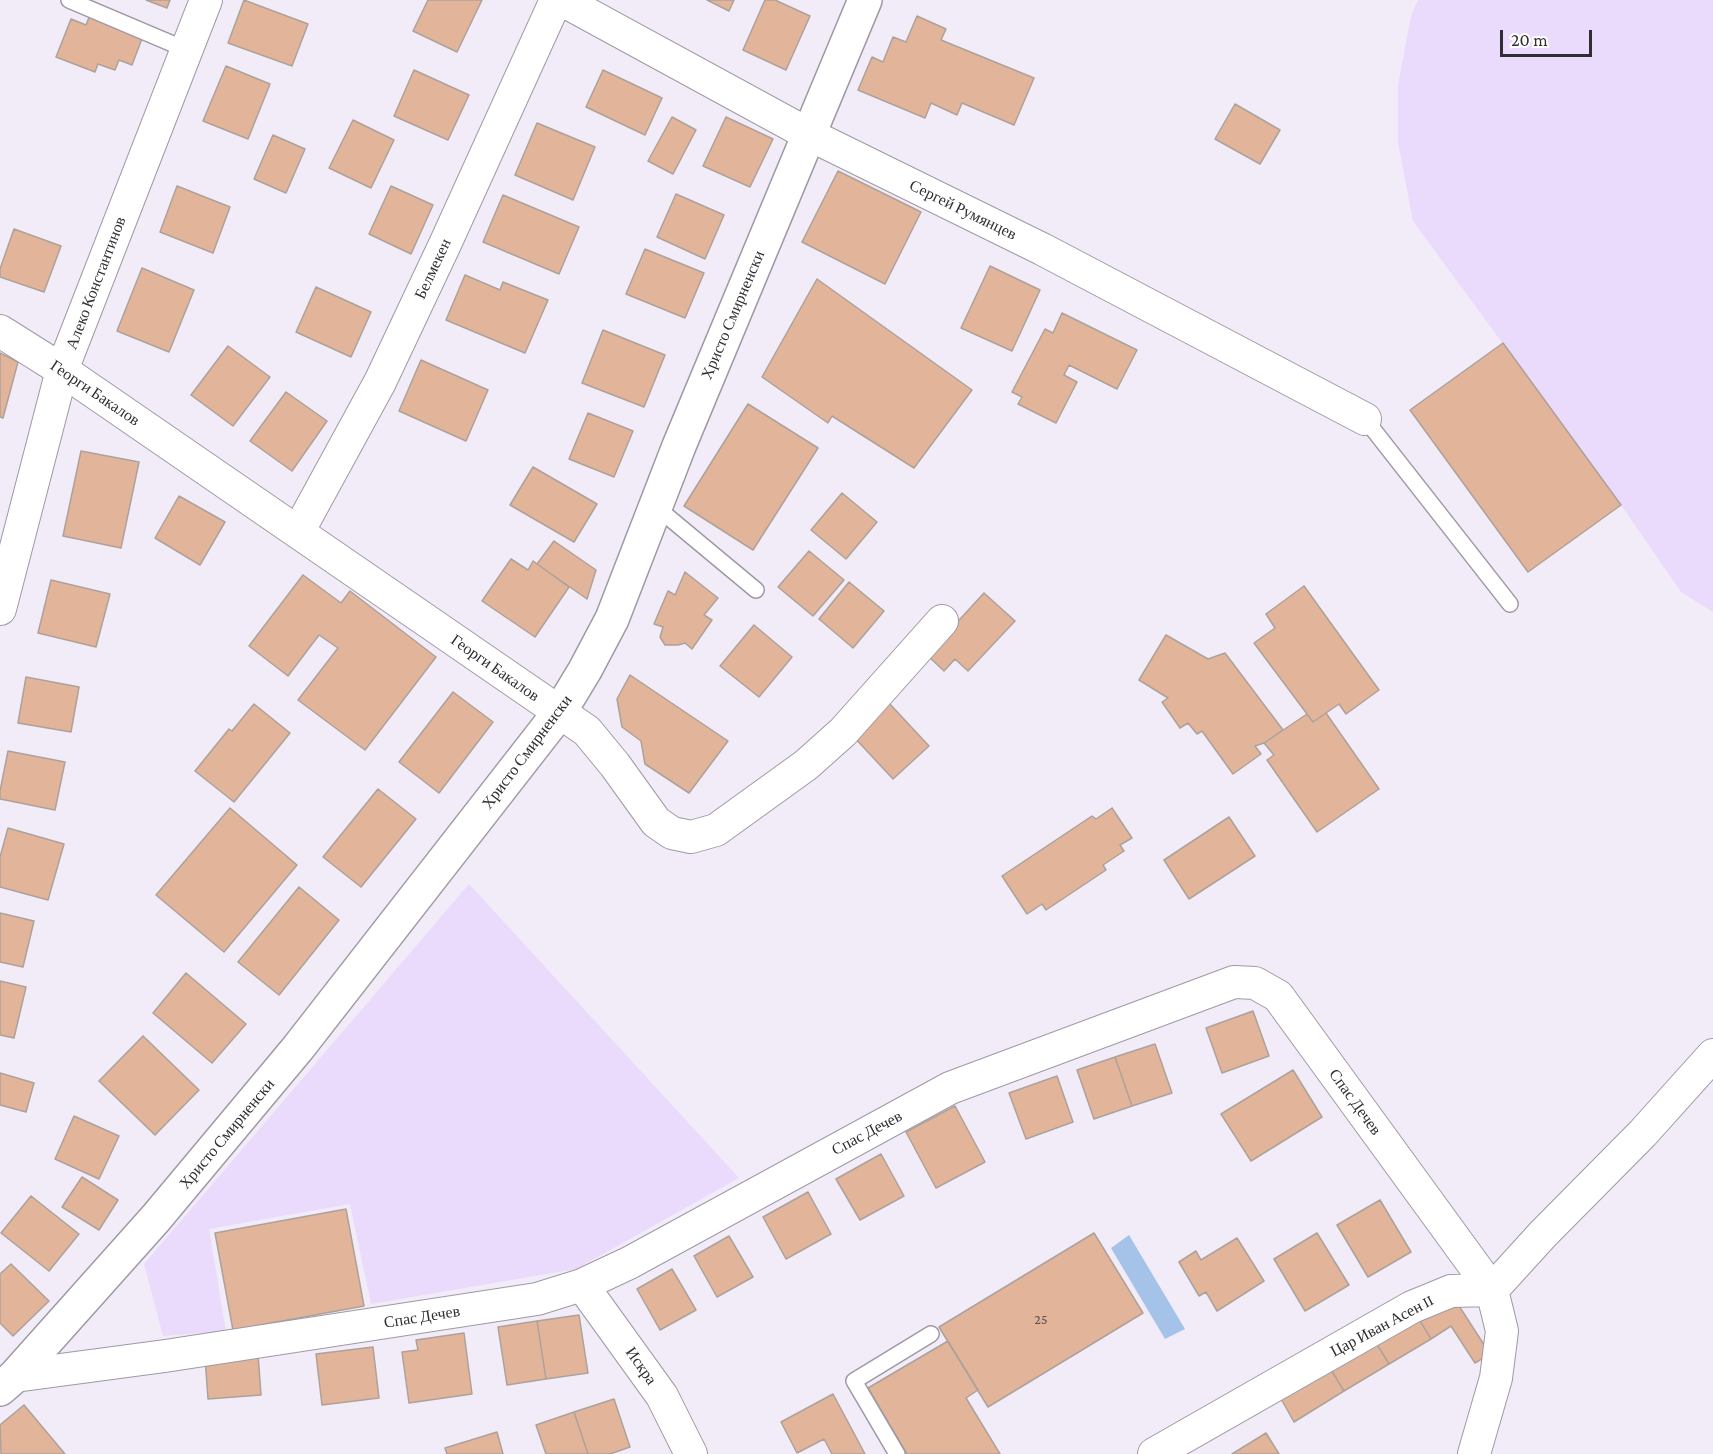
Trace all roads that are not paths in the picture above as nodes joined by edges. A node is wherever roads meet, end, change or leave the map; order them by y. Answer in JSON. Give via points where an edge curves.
{"nodes":[{"id":1,"x":69,"y":0,"type":"edge"},
{"id":2,"x":206,"y":0,"type":"edge"},
{"id":3,"x":556,"y":0,"type":"edge"},
{"id":4,"x":562,"y":0,"type":"edge"},
{"id":5,"x":865,"y":0,"type":"edge"},
{"id":6,"x":187,"y":50,"type":"junction"},
{"id":7,"x":808,"y":134,"type":"junction"},
{"id":8,"x":0,"y":331,"type":"edge"},
{"id":9,"x":62,"y":370,"type":"junction"},
{"id":10,"x":1365,"y":419,"type":"joint"},
{"id":11,"x":655,"y":506,"type":"junction"},
{"id":12,"x":298,"y":532,"type":"junction"},
{"id":13,"x":756,"y":590,"type":"dead end"},
{"id":14,"x":1510,"y":604,"type":"dead end"},
{"id":15,"x":0,"y":609,"type":"edge"},
{"id":16,"x":942,"y":621,"type":"dead end"},
{"id":17,"x":559,"y":712,"type":"junction"},
{"id":18,"x":1713,"y":1055,"type":"edge"},
{"id":19,"x":582,"y":1285,"type":"junction"},
{"id":20,"x":1492,"y":1290,"type":"junction"},
{"id":21,"x":931,"y":1334,"type":"dead end"},
{"id":22,"x":7,"y":1382,"type":"edge"},
{"id":23,"x":691,"y":1454,"type":"edge"},
{"id":24,"x":897,"y":1454,"type":"edge"},
{"id":25,"x":1154,"y":1454,"type":"edge"},
{"id":26,"x":1474,"y":1454,"type":"edge"}],
"edges":[{"from":1,"to":6,"type":"lane"},
{"from":2,"to":6,"type":"street","name":"Алеко Константинов"},
{"from":3,"to":12,"type":"street","name":"Белмекен","via":[[380,382]]},
{"from":4,"to":7,"type":"street","name":"Сергей Румянцев"},
{"from":5,"to":7,"type":"street","name":"Христо Смирненски"},
{"from":6,"to":9,"type":"street","name":"Алеко Константинов"},
{"from":7,"to":10,"type":"street","name":"Сергей Румянцев","via":[[1041,249]]},
{"from":7,"to":11,"type":"street","name":"Христо Смирненски"},
{"from":8,"to":9,"type":"street","name":"Георги Бакалов"},
{"from":9,"to":12,"type":"street","name":"Георги Бакалов"},
{"from":9,"to":15,"type":"street","name":"Алеко Константинов"},
{"from":10,"to":14,"type":"lane"},
{"from":11,"to":13,"type":"lane"},
{"from":11,"to":17,"type":"street","name":"Христо Смирненски","via":[[612,619]]},
{"from":12,"to":17,"type":"street","name":"Георги Бакалов"},
{"from":16,"to":17,"type":"street","name":"Георги Бакалов","via":[[843,732],[806,765],[716,830],[691,837],[672,833],[656,822],[587,731]]},
{"from":17,"to":22,"type":"street","name":"Христо Смирненски","via":[[298,1048],[156,1218]]},
{"from":18,"to":20,"type":"street"},
{"from":19,"to":20,"type":"street","name":"Спас Дечев","via":[[950,1088],[1234,982],[1255,983],[1278,996]]},
{"from":19,"to":22,"type":"street","name":"Спас Дечев","via":[[537,1299]]},
{"from":19,"to":23,"type":"street","name":"Искра","via":[[662,1396]]},
{"from":20,"to":25,"type":"street","name":"Цар Иван Асен II","via":[[1451,1291],[1412,1307]]},
{"from":20,"to":26,"type":"street","name":"Спас Дечев","via":[[1503,1331],[1496,1378]]},
{"from":21,"to":24,"type":"lane","via":[[854,1381]]}]}
